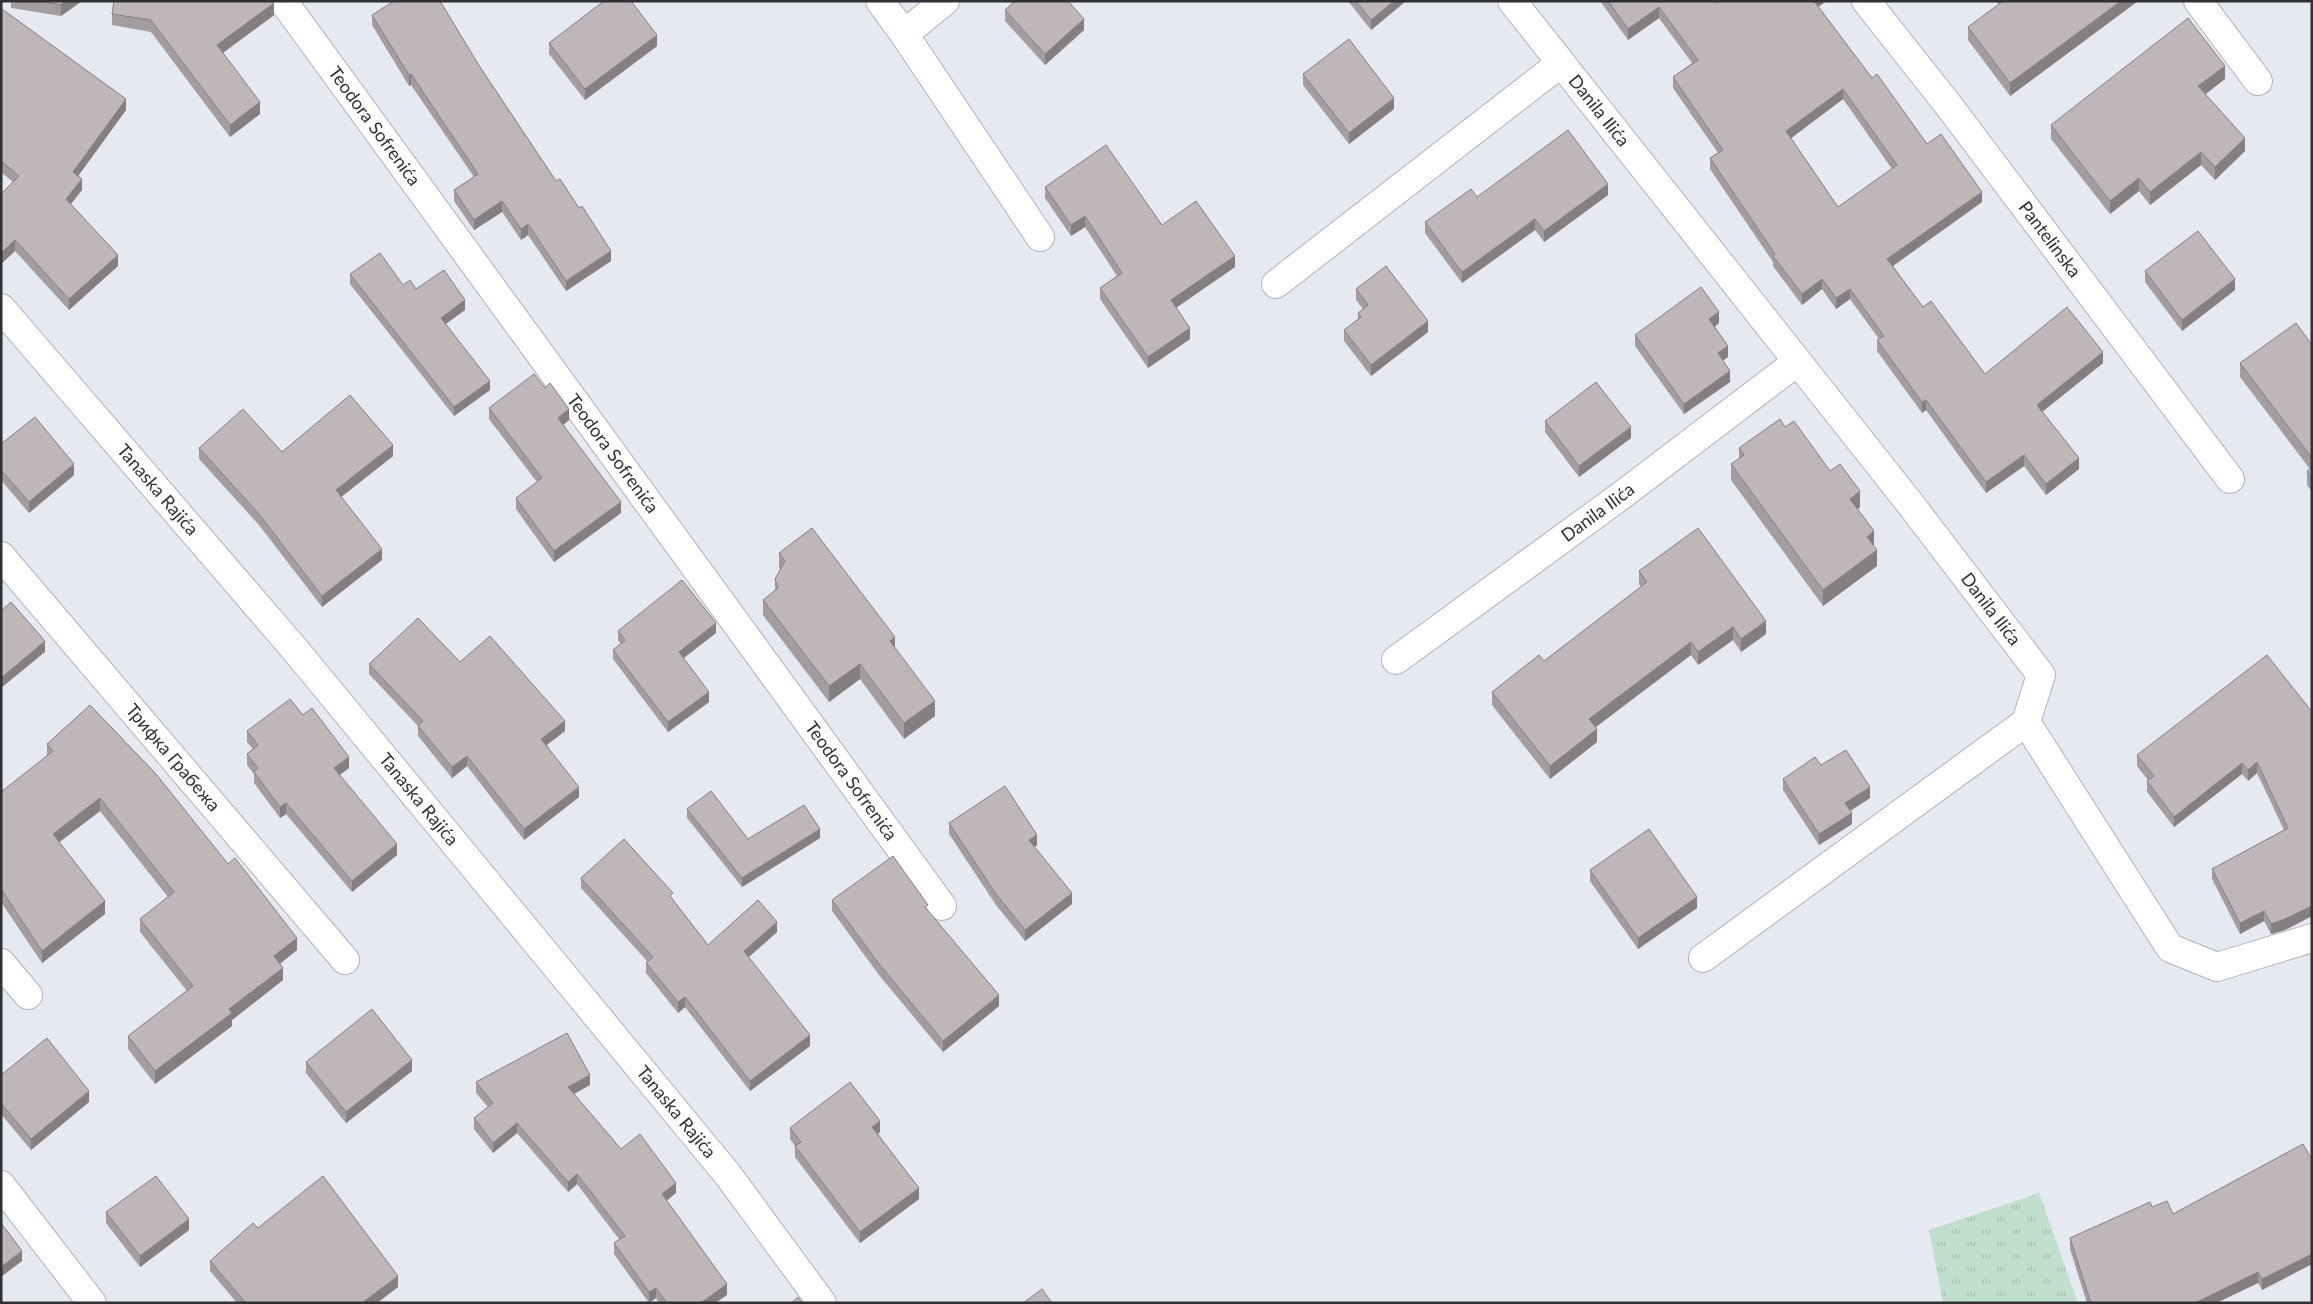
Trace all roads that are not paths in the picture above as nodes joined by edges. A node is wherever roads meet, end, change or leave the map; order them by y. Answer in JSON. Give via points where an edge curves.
{"nodes":[{"id":1,"x":283,"y":1,"type":"edge"},
{"id":2,"x":880,"y":1,"type":"edge"},
{"id":3,"x":945,"y":1,"type":"edge"},
{"id":4,"x":1512,"y":1,"type":"edge"},
{"id":5,"x":1866,"y":1,"type":"edge"},
{"id":6,"x":2198,"y":1,"type":"edge"},
{"id":7,"x":904,"y":34,"type":"junction"},
{"id":8,"x":1561,"y":63,"type":"junction"},
{"id":9,"x":2258,"y":81,"type":"dead end"},
{"id":10,"x":1040,"y":237,"type":"dead end"},
{"id":11,"x":1276,"y":284,"type":"dead end"},
{"id":12,"x":1,"y":308,"type":"edge"},
{"id":13,"x":1797,"y":362,"type":"junction"},
{"id":14,"x":2230,"y":479,"type":"dead end"},
{"id":15,"x":1,"y":556,"type":"edge"},
{"id":16,"x":1396,"y":660,"type":"dead end"},
{"id":17,"x":2026,"y":722,"type":"junction"},
{"id":18,"x":942,"y":906,"type":"dead end"},
{"id":19,"x":2312,"y":938,"type":"edge"},
{"id":20,"x":1702,"y":958,"type":"dead end"},
{"id":21,"x":344,"y":960,"type":"dead end"},
{"id":22,"x":1,"y":963,"type":"edge"},
{"id":23,"x":28,"y":995,"type":"dead end"},
{"id":24,"x":1,"y":1185,"type":"edge"},
{"id":25,"x":92,"y":1303,"type":"edge"},
{"id":26,"x":822,"y":1303,"type":"edge"}],
"edges":[{"from":1,"to":18,"type":"street","name":"Teodora Sofrenića"},
{"from":2,"to":7,"type":"street"},
{"from":3,"to":7,"type":"street"},
{"from":4,"to":8,"type":"street","name":"Danila Ilića"},
{"from":5,"to":14,"type":"street","name":"Pantelinska"},
{"from":6,"to":9,"type":"street"},
{"from":7,"to":10,"type":"street"},
{"from":8,"to":11,"type":"street"},
{"from":8,"to":13,"type":"street","name":"Danila Ilića"},
{"from":12,"to":26,"type":"street","name":"Tanaska Rajića","via":[[297,652],[728,1175]]},
{"from":13,"to":16,"type":"street","name":"Danila Ilića"},
{"from":13,"to":17,"type":"street","name":"Danila Ilića","via":[[2041,675]]},
{"from":15,"to":21,"type":"street","name":"Трифка Грабежа"},
{"from":17,"to":19,"type":"street","via":[[2170,948],[2217,967]]},
{"from":17,"to":20,"type":"street"},
{"from":22,"to":23,"type":"street"},
{"from":24,"to":25,"type":"street"}]}
